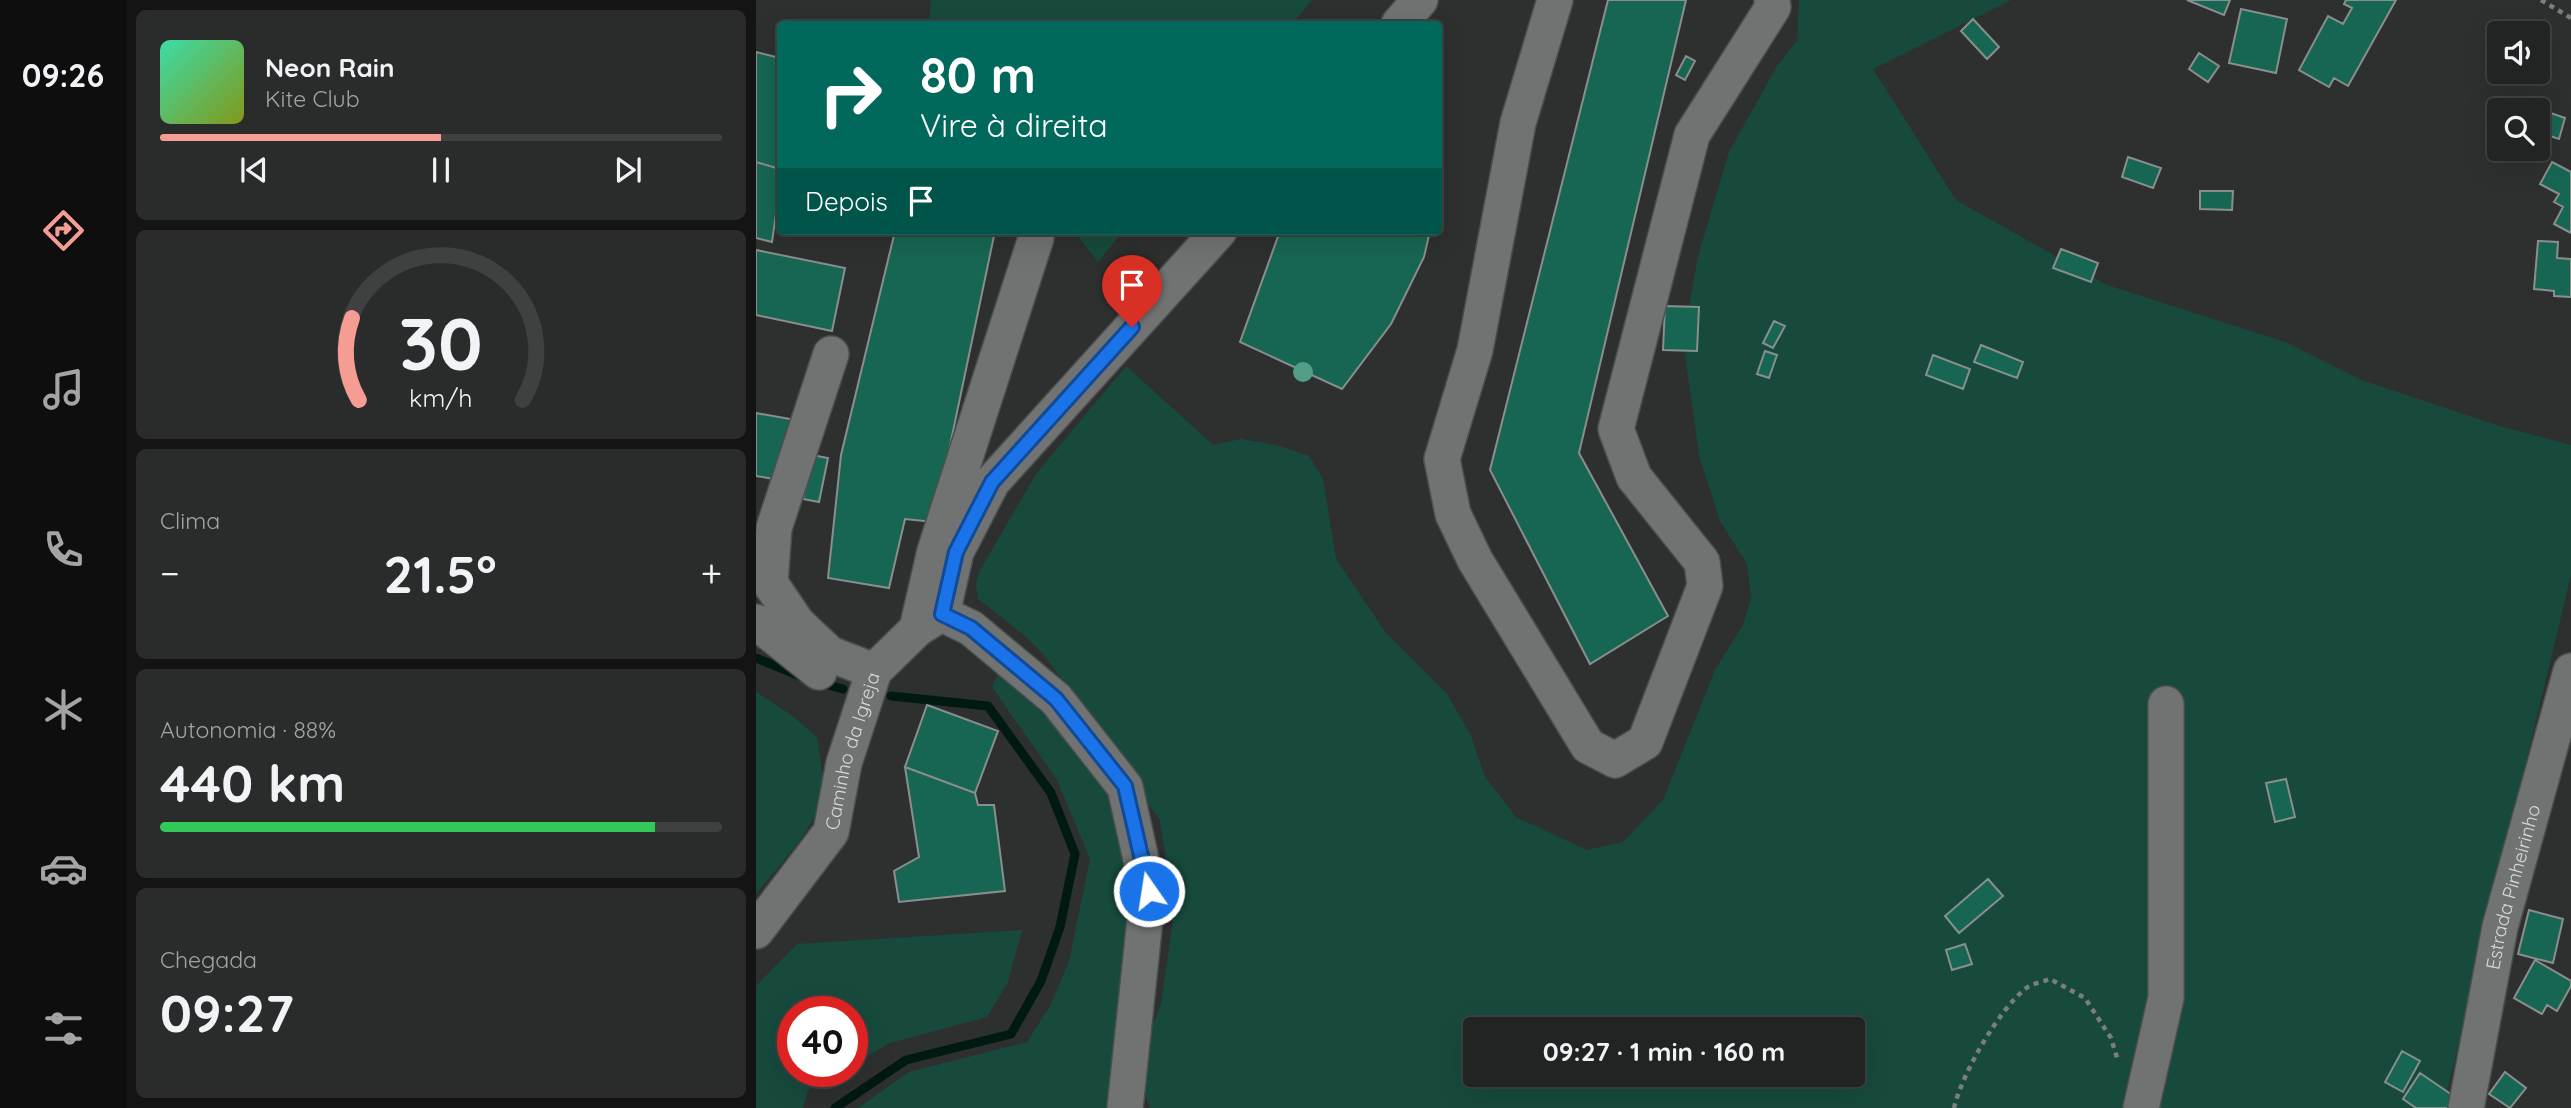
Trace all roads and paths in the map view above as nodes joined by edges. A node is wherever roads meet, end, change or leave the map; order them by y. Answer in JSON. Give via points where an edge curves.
{"nodes":[{"id":1,"x":1420,"y":0,"type":"edge"},
{"id":2,"x":1555,"y":0,"type":"edge"},
{"id":3,"x":1772,"y":0,"type":"edge"},
{"id":4,"x":2541,"y":0,"type":"edge"},
{"id":5,"x":2571,"y":18,"type":"edge"},
{"id":6,"x":1402,"y":21,"type":"edge"},
{"id":7,"x":1215,"y":235,"type":"edge"},
{"id":8,"x":1036,"y":238,"type":"dead end"},
{"id":9,"x":831,"y":354,"type":"dead end"},
{"id":10,"x":929,"y":621,"type":"junction"},
{"id":11,"x":756,"y":622,"type":"edge"},
{"id":12,"x":2571,"y":670,"type":"edge"},
{"id":13,"x":872,"y":677,"type":"junction"},
{"id":14,"x":2166,"y":704,"type":"dead end"},
{"id":15,"x":756,"y":930,"type":"edge"},
{"id":16,"x":2123,"y":1073,"type":"dead end"},
{"id":17,"x":1125,"y":1108,"type":"edge"},
{"id":18,"x":1954,"y":1108,"type":"edge"},
{"id":19,"x":2141,"y":1108,"type":"edge"},
{"id":20,"x":2466,"y":1108,"type":"edge"}],
"edges":[{"from":1,"to":6,"type":"street"},
{"from":2,"to":3,"type":"street","via":[[1518,123],[1475,350],[1442,459],[1453,514],[1475,559],[1588,746],[1615,760],[1645,742],[1705,586],[1702,562],[1634,477],[1616,429],[1692,135],[1773,7]]},
{"from":4,"to":5,"type":"path"},
{"from":7,"to":10,"type":"street","via":[[992,482],[956,552]]},
{"from":8,"to":10,"type":"street","via":[[935,551]]},
{"from":9,"to":13,"type":"street","via":[[774,528],[770,583],[797,623],[830,654]]},
{"from":10,"to":13,"type":"street","name":"Caminho da Igreja"},
{"from":10,"to":17,"type":"street","via":[[971,628],[1056,699],[1125,786],[1149,891]]},
{"from":11,"to":13,"type":"street","via":[[821,674]]},
{"from":12,"to":20,"type":"street","name":"Estrada Pinheirinho","via":[[2500,927]]},
{"from":13,"to":15,"type":"street","name":"Caminho da Igreja","via":[[844,763],[831,832]]},
{"from":14,"to":19,"type":"street","via":[[2166,998]]},
{"from":16,"to":18,"type":"path","via":[[2111,1038],[2085,998],[2050,979],[2026,987],[2006,1009],[1964,1078]]}]}
